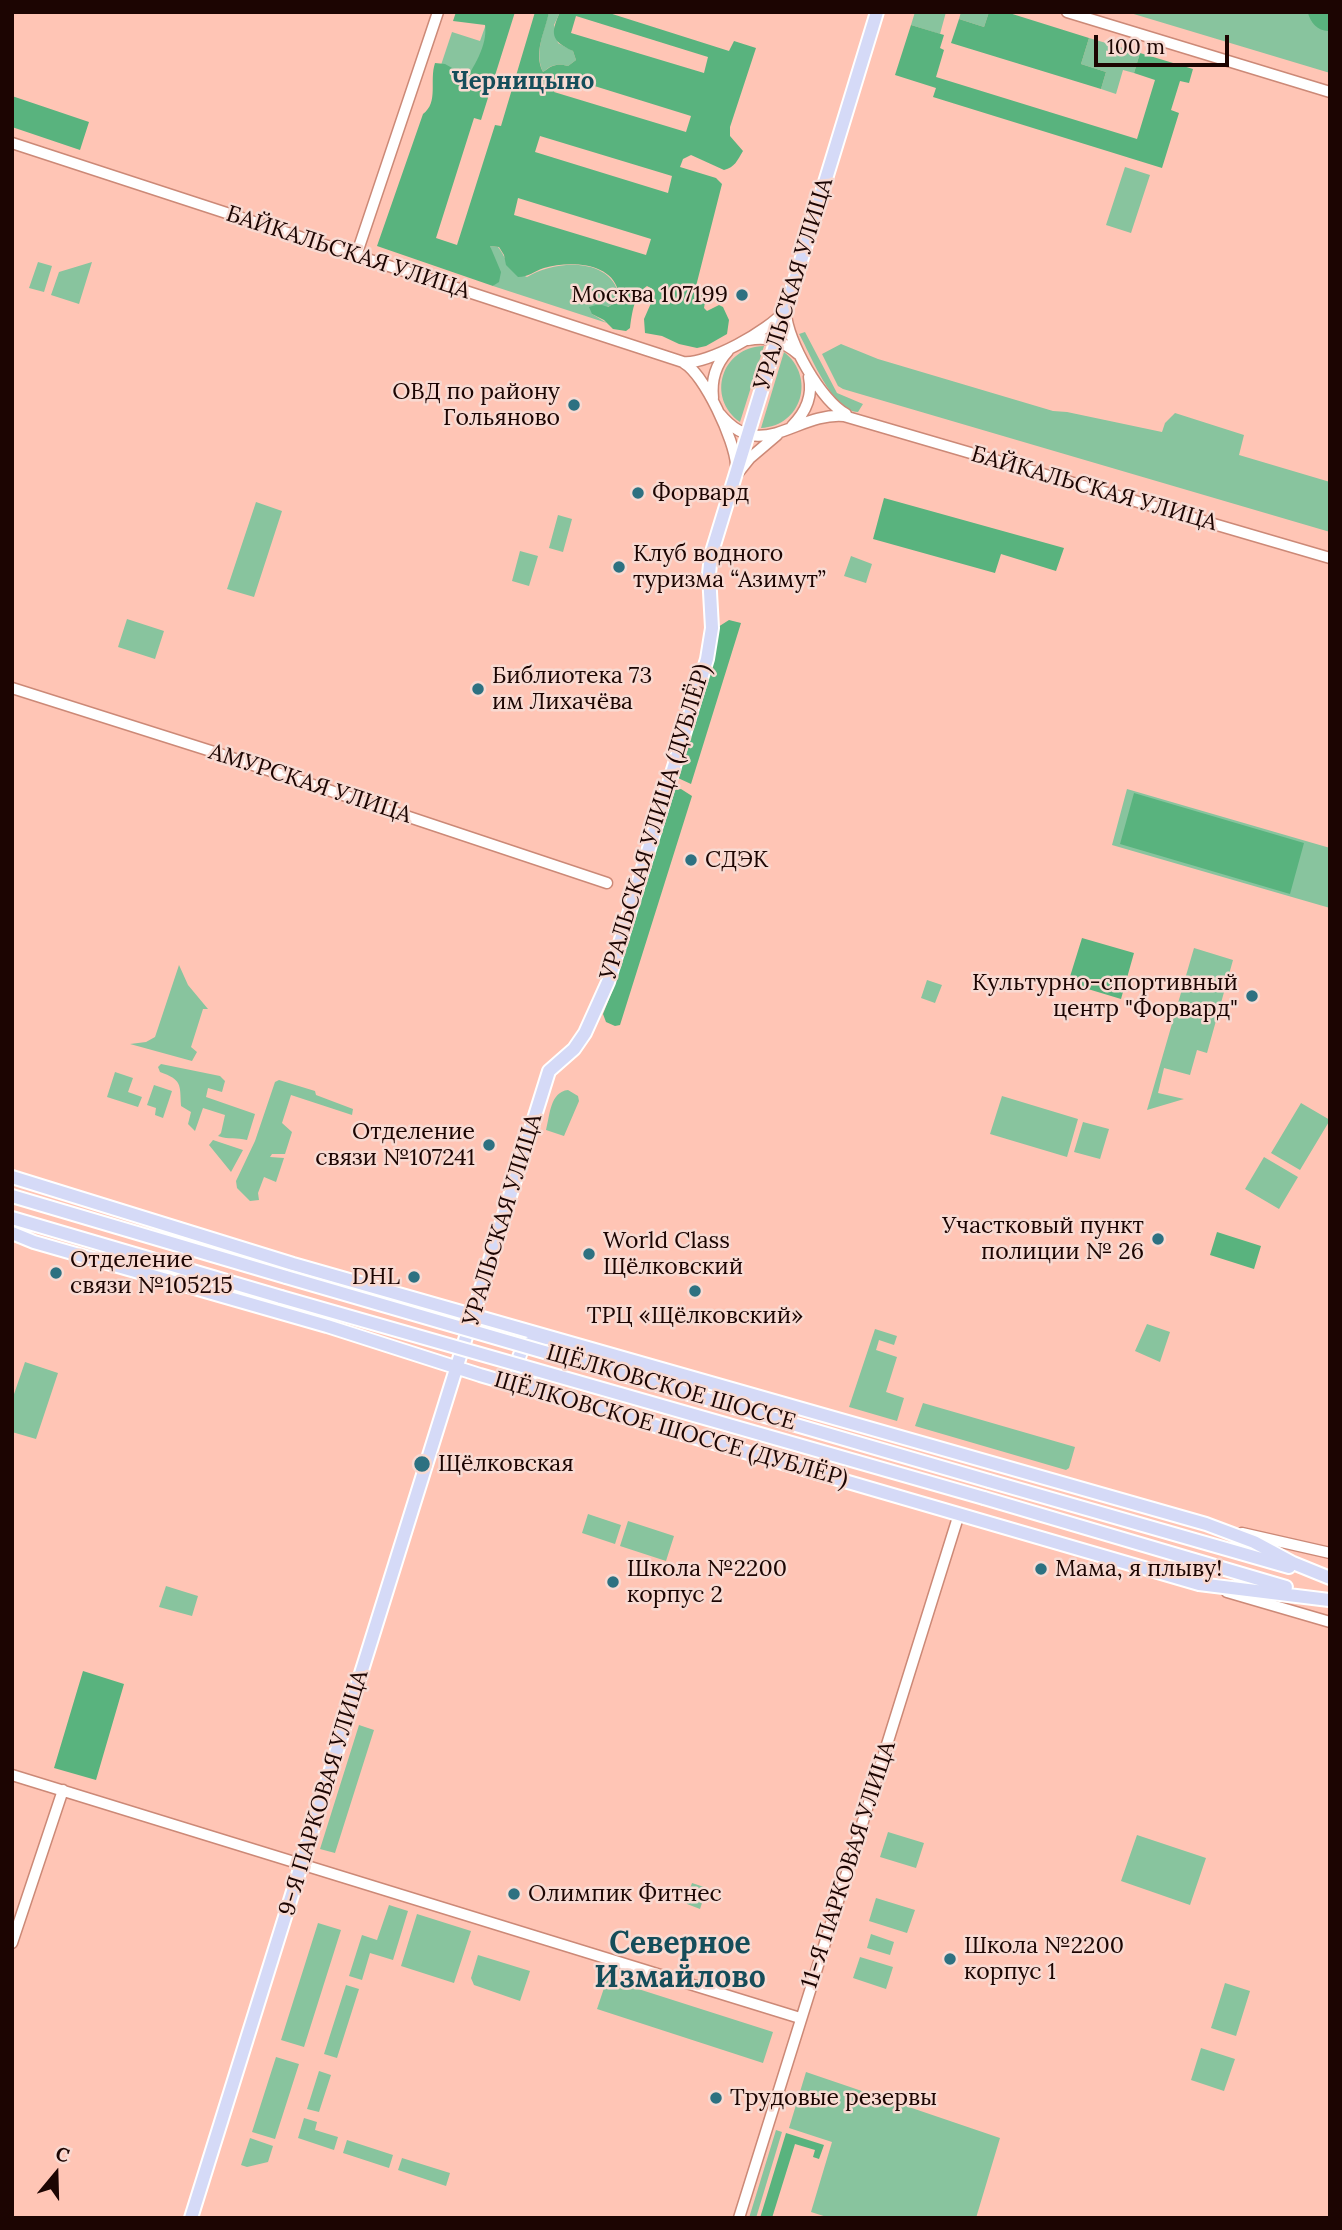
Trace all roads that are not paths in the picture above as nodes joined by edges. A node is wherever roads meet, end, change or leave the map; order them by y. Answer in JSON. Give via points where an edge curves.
{"nodes":[{"id":1,"x":438,"y":12,"type":"edge"},
{"id":2,"x":877,"y":12,"type":"edge"},
{"id":3,"x":1067,"y":12,"type":"edge"},
{"id":4,"x":1330,"y":92,"type":"edge"},
{"id":5,"x":12,"y":143,"type":"edge"},
{"id":6,"x":356,"y":256,"type":"junction"},
{"id":7,"x":786,"y":308,"type":"junction"},
{"id":8,"x":776,"y":340,"type":"junction"},
{"id":9,"x":734,"y":346,"type":"junction"},
{"id":10,"x":683,"y":362,"type":"junction"},
{"id":11,"x":807,"y":369,"type":"junction"},
{"id":12,"x":718,"y":411,"type":"junction"},
{"id":13,"x":859,"y":419,"type":"junction"},
{"id":14,"x":780,"y":433,"type":"junction"},
{"id":15,"x":748,"y":435,"type":"junction"},
{"id":16,"x":735,"y":480,"type":"junction"},
{"id":17,"x":711,"y":555,"type":"joint"},
{"id":18,"x":1330,"y":558,"type":"edge"},
{"id":19,"x":12,"y":688,"type":"edge"},
{"id":20,"x":607,"y":883,"type":"dead end"},
{"id":21,"x":549,"y":1071,"type":"joint"},
{"id":22,"x":12,"y":1177,"type":"edge"},
{"id":23,"x":12,"y":1196,"type":"edge"},
{"id":24,"x":12,"y":1219,"type":"edge"},
{"id":25,"x":12,"y":1234,"type":"edge"},
{"id":26,"x":474,"y":1314,"type":"junction"},
{"id":27,"x":552,"y":1337,"type":"junction"},
{"id":28,"x":457,"y":1368,"type":"junction"},
{"id":29,"x":539,"y":1392,"type":"junction"},
{"id":30,"x":959,"y":1514,"type":"junction"},
{"id":31,"x":1206,"y":1524,"type":"junction"},
{"id":32,"x":1330,"y":1553,"type":"edge"},
{"id":33,"x":1330,"y":1578,"type":"edge"},
{"id":34,"x":1199,"y":1584,"type":"junction"},
{"id":35,"x":1329,"y":1600,"type":"edge"},
{"id":36,"x":1330,"y":1622,"type":"edge"},
{"id":37,"x":12,"y":1775,"type":"edge"},
{"id":38,"x":63,"y":1790,"type":"junction"},
{"id":39,"x":302,"y":1864,"type":"junction"},
{"id":40,"x":12,"y":1943,"type":"edge"},
{"id":41,"x":800,"y":2018,"type":"junction"},
{"id":42,"x":191,"y":2218,"type":"edge"},
{"id":43,"x":739,"y":2218,"type":"edge"}],
"edges":[{"from":1,"to":6,"type":"street"},
{"from":2,"to":7,"type":"main road","name":"УРАЛЬСКАЯ УЛИЦА"},
{"from":3,"to":4,"type":"street"},
{"from":5,"to":6,"type":"street","name":"БАЙКАЛЬСКАЯ УЛИЦА"},
{"from":6,"to":10,"type":"street","name":"БАЙКАЛЬСКАЯ УЛИЦА"},
{"from":7,"to":8,"type":"main road","name":"УРАЛЬСКАЯ УЛИЦА"},
{"from":7,"to":9,"type":"street","via":[[776,321]]},
{"from":7,"to":11,"type":"street","via":[[787,325]]},
{"from":8,"to":9,"type":"street","via":[[762,338]]},
{"from":8,"to":11,"type":"street","via":[[798,354]]},
{"from":8,"to":15,"type":"main road","name":"УРАЛЬСКАЯ УЛИЦА"},
{"from":9,"to":10,"type":"street","via":[[698,362]]},
{"from":9,"to":12,"type":"street","via":[[722,358],[712,382]]},
{"from":10,"to":12,"type":"street","via":[[694,371]]},
{"from":11,"to":13,"type":"street","via":[[830,403]]},
{"from":11,"to":14,"type":"street","via":[[811,384],[807,407]]},
{"from":12,"to":15,"type":"street"},
{"from":12,"to":16,"type":"street","via":[[736,456]]},
{"from":13,"to":14,"type":"street","via":[[824,416]]},
{"from":13,"to":18,"type":"street","name":"БАЙКАЛЬСКАЯ УЛИЦА"},
{"from":14,"to":15,"type":"street"},
{"from":14,"to":16,"type":"street","via":[[742,466]]},
{"from":15,"to":16,"type":"main road","name":"УРАЛЬСКАЯ УЛИЦА"},
{"from":16,"to":17,"type":"main road","name":"УРАЛЬСКАЯ УЛИЦА"},
{"from":17,"to":21,"type":"main road","name":"УРАЛЬСКАЯ УЛИЦА (ДУБЛЁР)","via":[[712,628],[707,659],[608,982],[585,1033]]},
{"from":19,"to":20,"type":"street","name":"АМУРСКАЯ УЛИЦА"},
{"from":21,"to":26,"type":"main road","name":"УРАЛЬСКАЯ УЛИЦА"},
{"from":22,"to":26,"type":"main road"},
{"from":23,"to":33,"type":"main road","name":"ЩЁЛКОВСКОЕ ШОССЕ","bridge":true},
{"from":24,"to":35,"type":"main road","name":"ЩЁЛКОВСКОЕ ШОССЕ","bridge":true},
{"from":25,"to":28,"type":"main road","name":"ЩЁЛКОВСКОЕ ШОССЕ (ДУБЛЁР)"},
{"from":26,"to":27,"type":"main road"},
{"from":26,"to":28,"type":"main road","name":"УРАЛЬСКАЯ УЛИЦА"},
{"from":27,"to":29,"type":"main road","via":[[526,1344],[517,1360],[518,1371]]},
{"from":27,"to":31,"type":"main road"},
{"from":28,"to":29,"type":"main road","name":"ЩЁЛКОВСКОЕ ШОССЕ (ДУБЛЁР)"},
{"from":28,"to":39,"type":"main road","name":"9-Я ПАРКОВАЯ УЛИЦА"},
{"from":29,"to":30,"type":"main road","name":"ЩЁЛКОВСКОЕ ШОССЕ (ДУБЛЁР)"},
{"from":30,"to":34,"type":"main road","name":"ЩЁЛКОВСКОЕ ШОССЕ (ДУБЛЁР)"},
{"from":30,"to":41,"type":"street","name":"11-Я ПАРКОВАЯ УЛИЦА"},
{"from":31,"to":32,"type":"street"},
{"from":31,"to":33,"type":"main road"},
{"from":34,"to":35,"type":"main road"},
{"from":34,"to":36,"type":"street","name":"ЩЁЛКОВСКОЕ ШОССЕ (ДУБЛЁР)"},
{"from":37,"to":38,"type":"street"},
{"from":38,"to":39,"type":"street"},
{"from":38,"to":40,"type":"street"},
{"from":39,"to":41,"type":"street"},
{"from":39,"to":42,"type":"main road","name":"9-Я ПАРКОВАЯ УЛИЦА"},
{"from":41,"to":43,"type":"street","name":"11-Я ПАРКОВАЯ УЛИЦА"}]}
